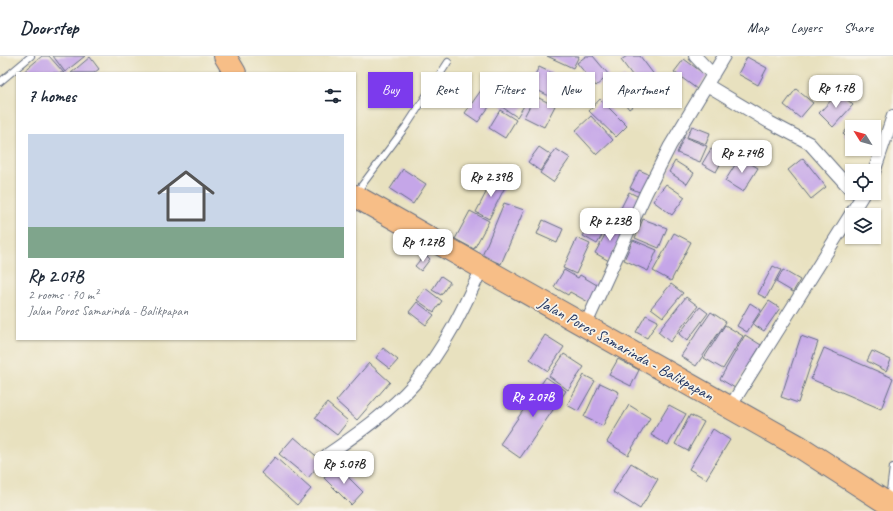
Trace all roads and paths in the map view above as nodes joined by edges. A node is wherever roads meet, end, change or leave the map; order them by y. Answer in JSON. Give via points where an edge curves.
{"nodes":[{"id":1,"x":31,"y":56,"type":"edge"},
{"id":2,"x":225,"y":56,"type":"edge"},
{"id":3,"x":695,"y":56,"type":"edge"},
{"id":4,"x":724,"y":56,"type":"edge"},
{"id":5,"x":448,"y":62,"type":"dead end"},
{"id":6,"x":234,"y":72,"type":"edge"},
{"id":7,"x":710,"y":80,"type":"junction"},
{"id":8,"x":0,"y":82,"type":"edge"},
{"id":9,"x":893,"y":116,"type":"edge"},
{"id":10,"x":877,"y":164,"type":"edge"},
{"id":11,"x":845,"y":181,"type":"edge"},
{"id":12,"x":356,"y":194,"type":"edge"},
{"id":13,"x":356,"y":196,"type":"edge"},
{"id":14,"x":853,"y":200,"type":"edge"},
{"id":15,"x":482,"y":268,"type":"junction"},
{"id":16,"x":585,"y":326,"type":"junction"},
{"id":17,"x":730,"y":407,"type":"junction"},
{"id":18,"x":327,"y":455,"type":"dead end"},
{"id":19,"x":893,"y":467,"type":"edge"},
{"id":20,"x":890,"y":507,"type":"edge"}],
"edges":[{"from":1,"to":8,"type":"lane"},
{"from":2,"to":6,"type":"highway"},
{"from":3,"to":7,"type":"street"},
{"from":4,"to":7,"type":"street"},
{"from":5,"to":12,"type":"lane","via":[[407,125]]},
{"from":7,"to":11,"type":"street","via":[[769,122],[809,143]]},
{"from":7,"to":16,"type":"street","via":[[670,146],[646,193]]},
{"from":9,"to":10,"type":"street"},
{"from":13,"to":15,"type":"highway","name":"Jalan Poros Samarinda - Balikpapan"},
{"from":14,"to":17,"type":"street"},
{"from":15,"to":16,"type":"highway","name":"Jalan Poros Samarinda - Balikpapan"},
{"from":15,"to":18,"type":"street","via":[[454,328],[414,384],[393,405]]},
{"from":16,"to":17,"type":"highway","name":"Jalan Poros Samarinda - Balikpapan"},
{"from":17,"to":20,"type":"highway","name":"Jalan Poros Samarinda - Balikpapan","via":[[800,447]]},
{"from":19,"to":20,"type":"lane"}]}
